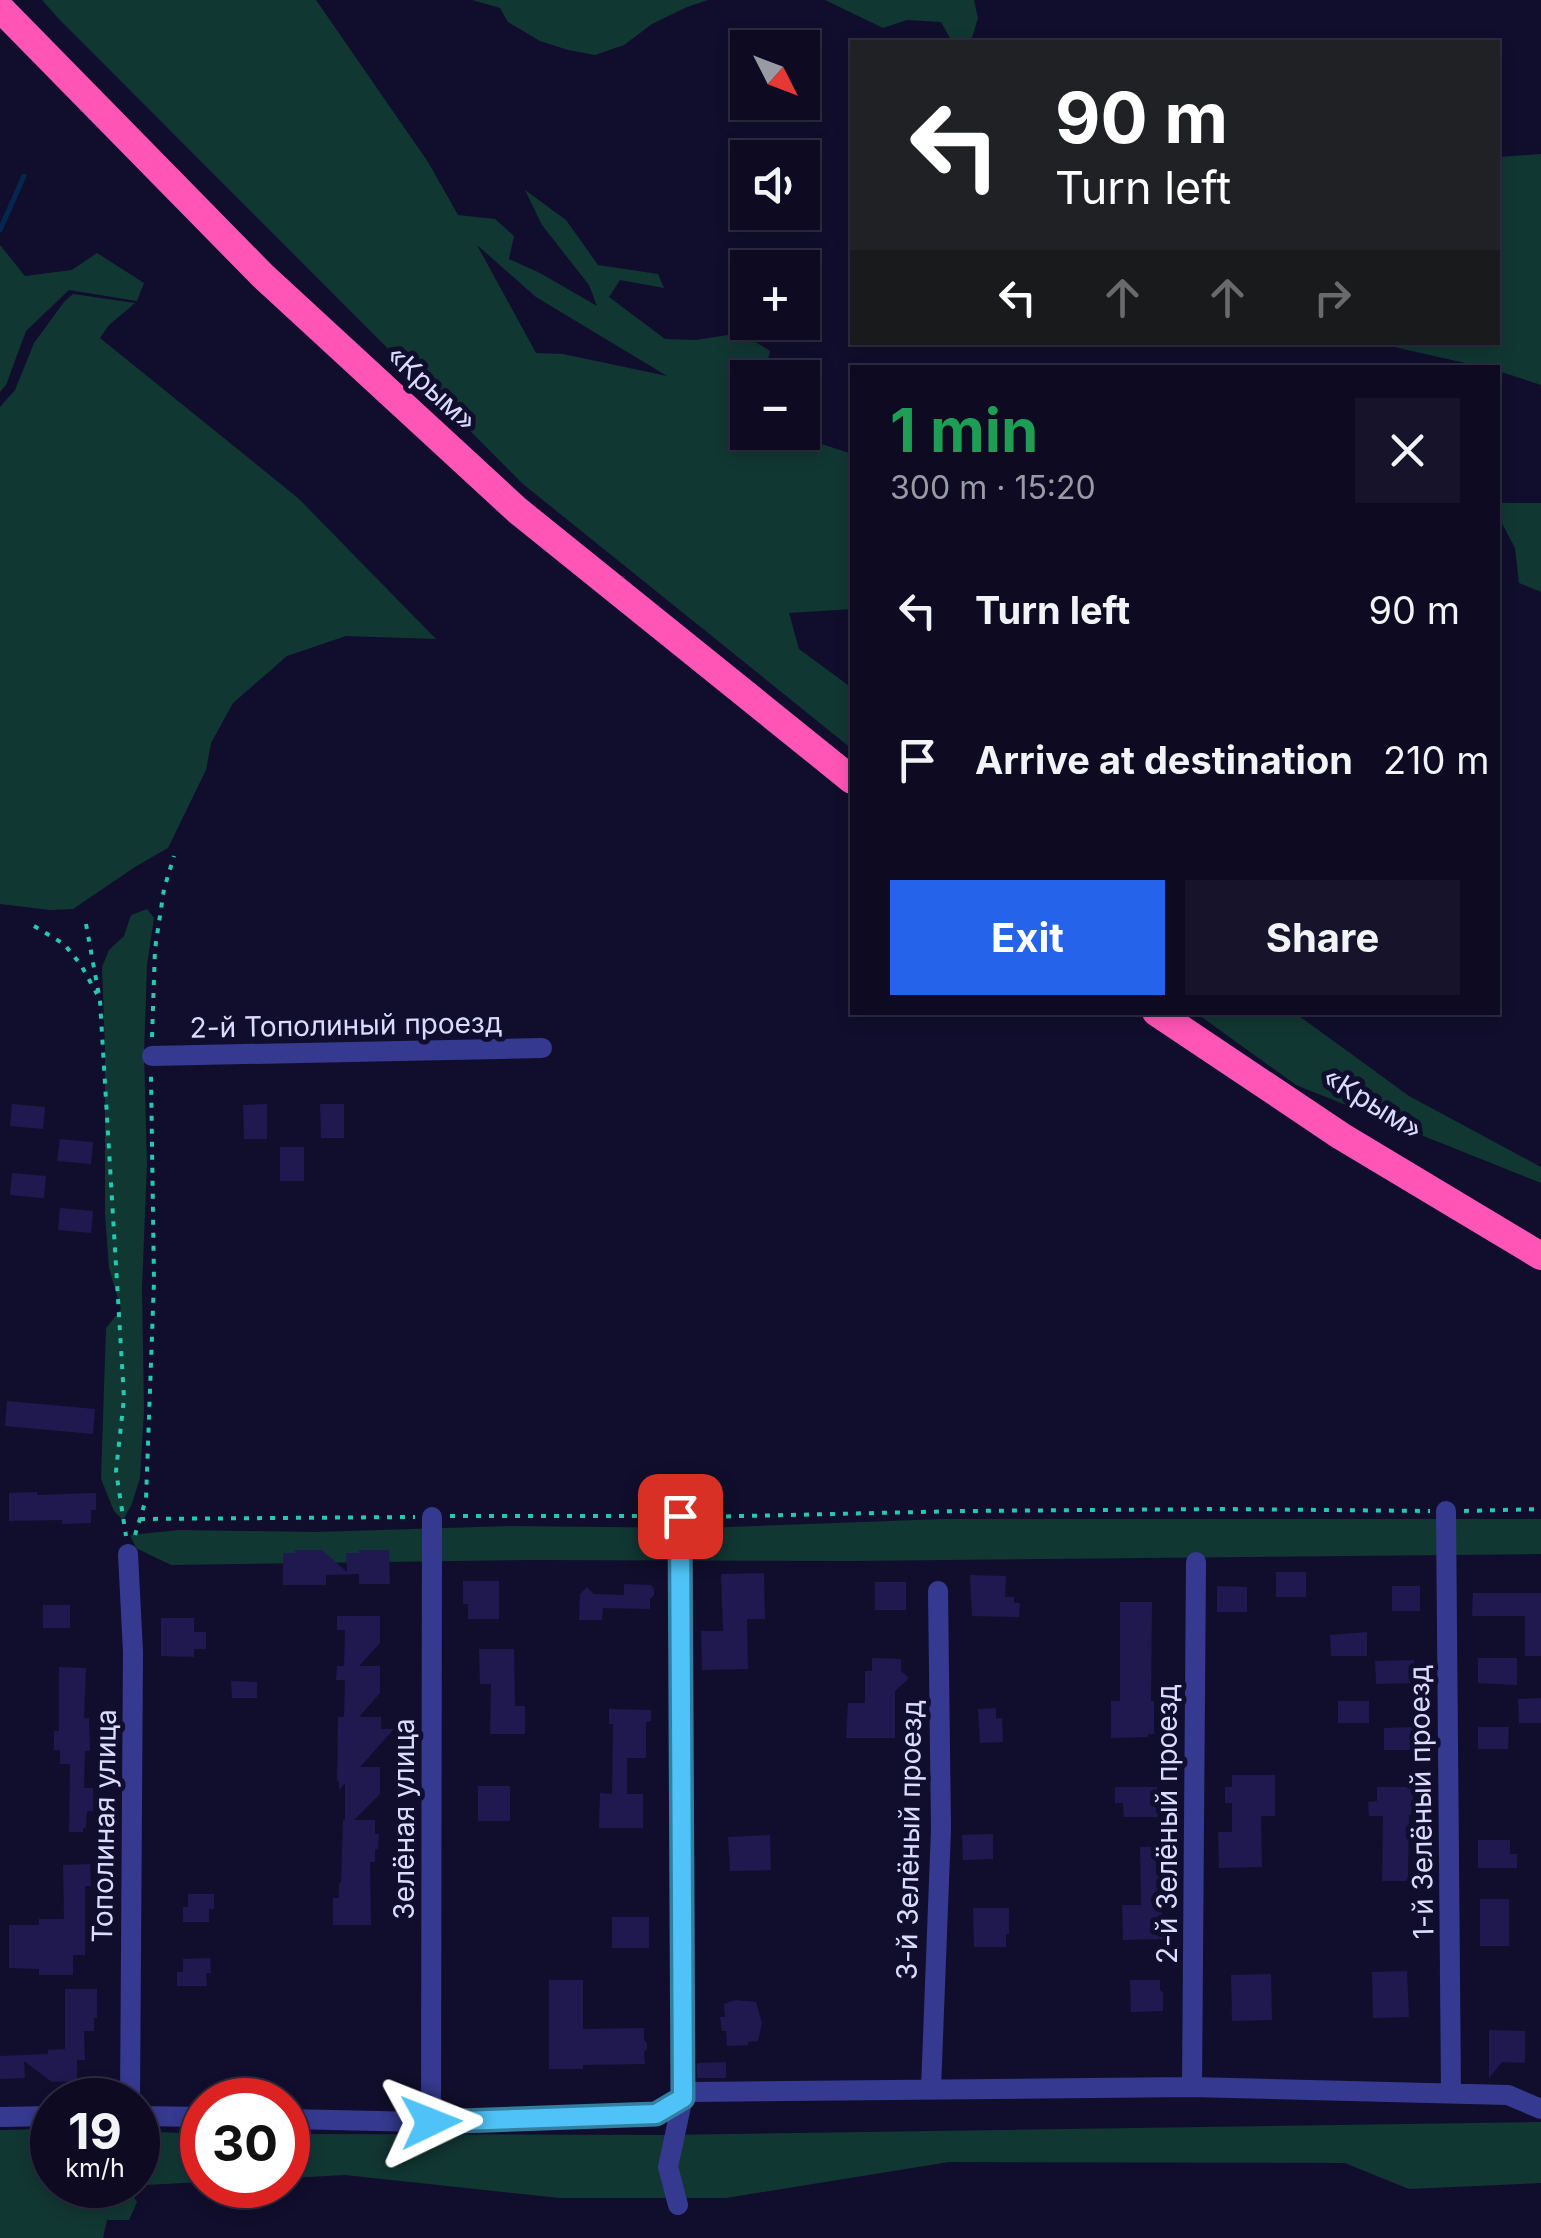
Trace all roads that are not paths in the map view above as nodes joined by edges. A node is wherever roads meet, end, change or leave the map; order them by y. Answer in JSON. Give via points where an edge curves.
{"nodes":[{"id":1,"x":0,"y":8,"type":"edge"},
{"id":2,"x":0,"y":23,"type":"edge"},
{"id":3,"x":850,"y":778,"type":"edge"},
{"id":4,"x":850,"y":792,"type":"edge"},
{"id":5,"x":1160,"y":1015,"type":"edge"},
{"id":6,"x":1178,"y":1015,"type":"edge"},
{"id":7,"x":542,"y":1048,"type":"dead end"},
{"id":8,"x":152,"y":1056,"type":"road end"},
{"id":9,"x":1541,"y":1244,"type":"edge"},
{"id":10,"x":1541,"y":1256,"type":"edge"},
{"id":11,"x":1446,"y":1511,"type":"road end"},
{"id":12,"x":432,"y":1516,"type":"road end"},
{"id":13,"x":680,"y":1516,"type":"road end"},
{"id":14,"x":128,"y":1554,"type":"road end"},
{"id":15,"x":1196,"y":1562,"type":"dead end"},
{"id":16,"x":938,"y":1591,"type":"dead end"},
{"id":17,"x":130,"y":2078,"type":"edge"},
{"id":18,"x":1192,"y":2087,"type":"junction"},
{"id":19,"x":931,"y":2089,"type":"junction"},
{"id":20,"x":1451,"y":2094,"type":"junction"},
{"id":21,"x":683,"y":2098,"type":"junction"},
{"id":22,"x":1541,"y":2109,"type":"edge"},
{"id":23,"x":30,"y":2116,"type":"edge"},
{"id":24,"x":0,"y":2117,"type":"edge"},
{"id":25,"x":310,"y":2119,"type":"edge"},
{"id":26,"x":431,"y":2122,"type":"junction"},
{"id":27,"x":678,"y":2204,"type":"dead end"}],
"edges":[{"from":1,"to":3,"type":"highway","name":"«Крым»","via":[[262,275],[517,510]]},
{"from":2,"to":4,"type":"highway","via":[[95,126],[506,520]]},
{"from":5,"to":10,"type":"highway","via":[[1340,1136]]},
{"from":6,"to":9,"type":"highway","name":"«Крым»"},
{"from":7,"to":8,"type":"street","name":"2-й Тополиный проезд"},
{"from":11,"to":20,"type":"street","name":"1-й Зелёный проезд"},
{"from":12,"to":26,"type":"street","name":"Зелёная улица"},
{"from":13,"to":21,"type":"street"},
{"from":14,"to":17,"type":"street","name":"Тополиная улица"},
{"from":15,"to":18,"type":"street","name":"2-й Зелёный проезд"},
{"from":16,"to":19,"type":"street","name":"3-й Зелёный проезд","via":[[941,1829]]},
{"from":18,"to":19,"type":"street"},
{"from":18,"to":20,"type":"street"},
{"from":19,"to":21,"type":"street","via":[[692,2092]]},
{"from":20,"to":22,"type":"street","via":[[1508,2095]]},
{"from":21,"to":26,"type":"street","via":[[656,2114]]},
{"from":21,"to":27,"type":"street","via":[[668,2167]]},
{"from":23,"to":24,"type":"street"},
{"from":25,"to":26,"type":"street"}]}
